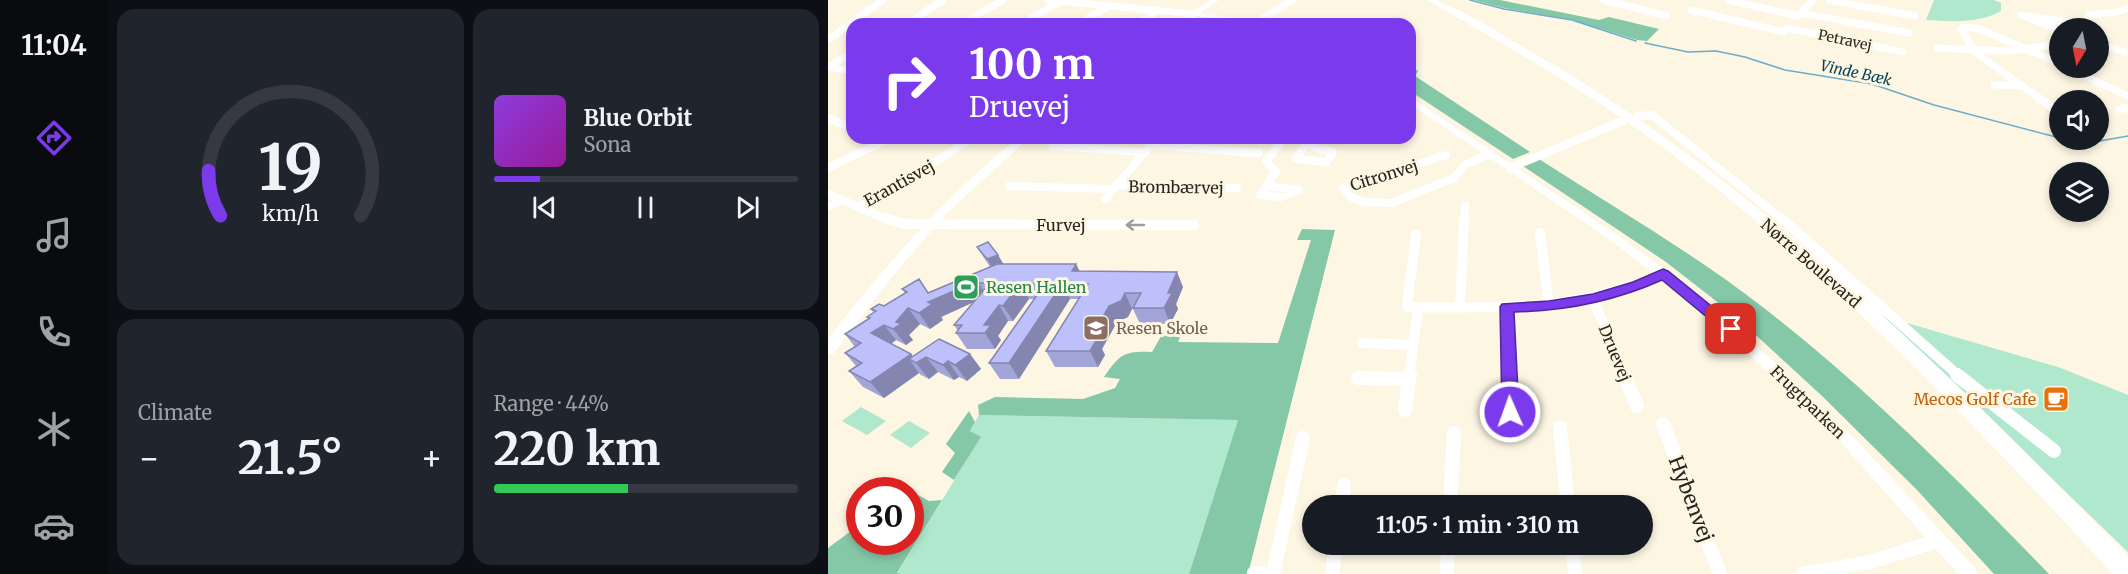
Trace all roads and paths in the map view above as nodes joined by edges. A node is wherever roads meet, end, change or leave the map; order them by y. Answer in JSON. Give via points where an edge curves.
{"nodes":[{"id":1,"x":883,"y":0,"type":"edge"},
{"id":2,"x":943,"y":0,"type":"edge"},
{"id":3,"x":1003,"y":0,"type":"edge"},
{"id":4,"x":1048,"y":0,"type":"edge"},
{"id":5,"x":1118,"y":0,"type":"edge"},
{"id":6,"x":1215,"y":0,"type":"edge"},
{"id":7,"x":1293,"y":0,"type":"edge"},
{"id":8,"x":1430,"y":0,"type":"edge"},
{"id":9,"x":1604,"y":0,"type":"edge"},
{"id":10,"x":1728,"y":0,"type":"edge"},
{"id":11,"x":1810,"y":0,"type":"edge"},
{"id":12,"x":1829,"y":0,"type":"edge"},
{"id":13,"x":1061,"y":1,"type":"edge"},
{"id":14,"x":1442,"y":4,"type":"edge"},
{"id":15,"x":1109,"y":6,"type":"junction"},
{"id":16,"x":2128,"y":8,"type":"edge"},
{"id":17,"x":1158,"y":10,"type":"junction"},
{"id":18,"x":1691,"y":10,"type":"dead end"},
{"id":19,"x":1194,"y":14,"type":"junction"},
{"id":20,"x":1709,"y":14,"type":"junction"},
{"id":21,"x":1800,"y":14,"type":"junction"},
{"id":22,"x":1667,"y":16,"type":"dead end"},
{"id":23,"x":1915,"y":16,"type":"dead end"},
{"id":24,"x":858,"y":18,"type":"edge"},
{"id":25,"x":916,"y":18,"type":"edge"},
{"id":26,"x":972,"y":18,"type":"edge"},
{"id":27,"x":1031,"y":18,"type":"edge"},
{"id":28,"x":1088,"y":18,"type":"edge"},
{"id":29,"x":1147,"y":18,"type":"edge"},
{"id":30,"x":1188,"y":18,"type":"edge"},
{"id":31,"x":1232,"y":18,"type":"edge"},
{"id":32,"x":1266,"y":18,"type":"edge"},
{"id":33,"x":2087,"y":18,"type":"edge"},
{"id":34,"x":2049,"y":20,"type":"edge"},
{"id":35,"x":1700,"y":22,"type":"dead end"},
{"id":36,"x":1755,"y":25,"type":"junction"},
{"id":37,"x":2049,"y":26,"type":"edge"},
{"id":38,"x":846,"y":27,"type":"edge"},
{"id":39,"x":1785,"y":30,"type":"junction"},
{"id":40,"x":1747,"y":32,"type":"dead end"},
{"id":41,"x":1909,"y":33,"type":"dead end"},
{"id":42,"x":828,"y":40,"type":"edge"},
{"id":43,"x":1777,"y":40,"type":"dead end"},
{"id":44,"x":2049,"y":45,"type":"edge"},
{"id":45,"x":2109,"y":47,"type":"edge"},
{"id":46,"x":1937,"y":48,"type":"dead end"},
{"id":47,"x":2027,"y":49,"type":"junction"},
{"id":48,"x":1975,"y":51,"type":"junction"},
{"id":49,"x":1904,"y":52,"type":"dead end"},
{"id":50,"x":2124,"y":52,"type":"dead end"},
{"id":51,"x":846,"y":56,"type":"edge"},
{"id":52,"x":2049,"y":59,"type":"edge"},
{"id":53,"x":2045,"y":62,"type":"dead end"},
{"id":54,"x":2049,"y":62,"type":"edge"},
{"id":55,"x":1978,"y":63,"type":"dead end"},
{"id":56,"x":1991,"y":63,"type":"junction"},
{"id":57,"x":828,"y":67,"type":"edge"},
{"id":58,"x":846,"y":69,"type":"edge"},
{"id":59,"x":2088,"y":78,"type":"edge"},
{"id":60,"x":2096,"y":82,"type":"junction"},
{"id":61,"x":2079,"y":84,"type":"dead end"},
{"id":62,"x":1994,"y":85,"type":"dead end"},
{"id":63,"x":2024,"y":86,"type":"junction"},
{"id":64,"x":2128,"y":96,"type":"edge"},
{"id":65,"x":1416,"y":104,"type":"edge"},
{"id":66,"x":2049,"y":106,"type":"edge"},
{"id":67,"x":1638,"y":116,"type":"dead end"},
{"id":68,"x":828,"y":118,"type":"edge"},
{"id":69,"x":1622,"y":121,"type":"dead end"},
{"id":70,"x":846,"y":126,"type":"edge"},
{"id":71,"x":877,"y":144,"type":"edge"},
{"id":72,"x":963,"y":144,"type":"edge"},
{"id":73,"x":1017,"y":144,"type":"edge"},
{"id":74,"x":1279,"y":144,"type":"edge"},
{"id":75,"x":1150,"y":145,"type":"joint"},
{"id":76,"x":1053,"y":146,"type":"dead end"},
{"id":77,"x":1143,"y":152,"type":"junction"},
{"id":78,"x":1259,"y":153,"type":"dead end"},
{"id":79,"x":1491,"y":154,"type":"junction"},
{"id":80,"x":1446,"y":155,"type":"dead end"},
{"id":81,"x":828,"y":168,"type":"edge"},
{"id":82,"x":1510,"y":168,"type":"junction"},
{"id":83,"x":1009,"y":186,"type":"dead end"},
{"id":84,"x":1266,"y":186,"type":"dead end"},
{"id":85,"x":1114,"y":187,"type":"junction"},
{"id":86,"x":1237,"y":188,"type":"dead end"},
{"id":87,"x":828,"y":194,"type":"edge"},
{"id":88,"x":1105,"y":199,"type":"dead end"},
{"id":89,"x":842,"y":200,"type":"junction"},
{"id":90,"x":1465,"y":206,"type":"dead end"},
{"id":91,"x":828,"y":207,"type":"edge"},
{"id":92,"x":857,"y":207,"type":"junction"},
{"id":93,"x":928,"y":224,"type":"junction"},
{"id":94,"x":1194,"y":225,"type":"dead end"},
{"id":95,"x":1540,"y":233,"type":"dead end"},
{"id":96,"x":1416,"y":234,"type":"dead end"},
{"id":97,"x":1663,"y":274,"type":"junction"},
{"id":98,"x":1593,"y":299,"type":"junction"},
{"id":99,"x":1549,"y":306,"type":"junction"},
{"id":100,"x":1418,"y":307,"type":"junction"},
{"id":101,"x":1460,"y":307,"type":"junction"},
{"id":102,"x":1507,"y":307,"type":"junction"},
{"id":103,"x":1362,"y":344,"type":"dead end"},
{"id":104,"x":1413,"y":345,"type":"junction"},
{"id":105,"x":828,"y":350,"type":"edge"},
{"id":106,"x":1358,"y":378,"type":"dead end"},
{"id":107,"x":1409,"y":379,"type":"junction"},
{"id":108,"x":1637,"y":406,"type":"dead end"},
{"id":109,"x":1405,"y":410,"type":"dead end"},
{"id":110,"x":1510,"y":412,"type":"dead end"},
{"id":111,"x":1663,"y":424,"type":"dead end"},
{"id":112,"x":1560,"y":428,"type":"dead end"},
{"id":113,"x":1454,"y":433,"type":"dead end"},
{"id":114,"x":1303,"y":438,"type":"dead end"},
{"id":115,"x":2054,"y":451,"type":"dead end"},
{"id":116,"x":1344,"y":486,"type":"dead end"},
{"id":117,"x":1343,"y":495,"type":"edge"},
{"id":118,"x":1451,"y":495,"type":"edge"},
{"id":119,"x":1567,"y":495,"type":"edge"},
{"id":120,"x":1940,"y":540,"type":"junction"},
{"id":121,"x":1335,"y":555,"type":"edge"},
{"id":122,"x":1448,"y":555,"type":"edge"},
{"id":123,"x":1573,"y":555,"type":"edge"},
{"id":124,"x":1254,"y":573,"type":"edge"},
{"id":125,"x":2128,"y":573,"type":"edge"},
{"id":126,"x":1264,"y":574,"type":"edge"},
{"id":127,"x":1273,"y":574,"type":"edge"},
{"id":128,"x":1332,"y":574,"type":"edge"},
{"id":129,"x":1447,"y":574,"type":"edge"},
{"id":130,"x":1575,"y":574,"type":"edge"},
{"id":131,"x":1720,"y":574,"type":"edge"},
{"id":132,"x":1803,"y":574,"type":"edge"},
{"id":133,"x":1969,"y":574,"type":"edge"}],
"edges":[{"from":1,"to":24,"type":"street"},
{"from":2,"to":25,"type":"street"},
{"from":3,"to":26,"type":"street"},
{"from":4,"to":13,"type":"street"},
{"from":5,"to":15,"type":"street"},
{"from":6,"to":19,"type":"main road"},
{"from":7,"to":32,"type":"street"},
{"from":8,"to":14,"type":"main road","name":"Nørre Boulevard"},
{"from":9,"to":22,"type":"street"},
{"from":10,"to":21,"type":"street","name":"Petravej"},
{"from":11,"to":21,"type":"street","name":"Petravej"},
{"from":12,"to":23,"type":"street"},
{"from":13,"to":15,"type":"street"},
{"from":13,"to":27,"type":"street"},
{"from":14,"to":125,"type":"highway","name":"Nørre Boulevard","via":[[1597,95],[1670,147],[1785,239],[1938,379]]},
{"from":15,"to":17,"type":"street"},
{"from":15,"to":28,"type":"street"},
{"from":16,"to":33,"type":"street"},
{"from":17,"to":19,"type":"street"},
{"from":17,"to":29,"type":"street"},
{"from":18,"to":20,"type":"street","name":"Petravej"},
{"from":19,"to":30,"type":"main road"},
{"from":19,"to":31,"type":"street"},
{"from":20,"to":35,"type":"street"},
{"from":20,"to":36,"type":"street","name":"Petravej"},
{"from":21,"to":39,"type":"street","name":"Petravej"},
{"from":21,"to":41,"type":"street","name":"Petravej"},
{"from":34,"to":37,"type":"street","via":[[2021,15]]},
{"from":36,"to":39,"type":"street","name":"Petravej"},
{"from":36,"to":40,"type":"street"},
{"from":38,"to":42,"type":"street"},
{"from":39,"to":43,"type":"street","name":"Petravej"},
{"from":39,"to":49,"type":"street","name":"Petravej"},
{"from":44,"to":47,"type":"street"},
{"from":45,"to":50,"type":"street"},
{"from":46,"to":48,"type":"street"},
{"from":47,"to":48,"type":"street"},
{"from":47,"to":48,"type":"street","via":[[1980,29],[1963,27]]},
{"from":47,"to":52,"type":"street"},
{"from":48,"to":56,"type":"street"},
{"from":51,"to":57,"type":"street"},
{"from":53,"to":54,"type":"street"},
{"from":55,"to":56,"type":"street"},
{"from":56,"to":63,"type":"street"},
{"from":57,"to":58,"type":"street"},
{"from":59,"to":60,"type":"street"},
{"from":60,"to":61,"type":"street"},
{"from":60,"to":64,"type":"street"},
{"from":62,"to":63,"type":"street"},
{"from":63,"to":66,"type":"street"},
{"from":65,"to":79,"type":"street","name":"Frugtparken"},
{"from":67,"to":115,"type":"street","via":[[1652,116],[1784,221],[1979,394]]},
{"from":68,"to":70,"type":"street"},
{"from":69,"to":82,"type":"street"},
{"from":71,"to":81,"type":"street"},
{"from":72,"to":92,"type":"street","name":"Erantisvej"},
{"from":73,"to":93,"type":"main road"},
{"from":74,"to":84,"type":"street","via":[[1266,161],[1276,172]]},
{"from":75,"to":77,"type":"street","name":"Brombærvej"},
{"from":75,"to":78,"type":"street"},
{"from":76,"to":77,"type":"street","name":"Brombærvej"},
{"from":77,"to":85,"type":"street","name":"Brombærvej"},
{"from":79,"to":80,"type":"street","name":"Citronvej","via":[[1466,164],[1454,178],[1392,203],[1364,202],[1351,197],[1343,188]]},
{"from":79,"to":82,"type":"street","name":"Frugtparken"},
{"from":82,"to":97,"type":"street","name":"Frugtparken"},
{"from":83,"to":85,"type":"street","name":"Brombærvej"},
{"from":85,"to":86,"type":"street","name":"Brombærvej"},
{"from":85,"to":88,"type":"street","name":"Brombærvej"},
{"from":87,"to":89,"type":"street","name":"Furvej"},
{"from":89,"to":91,"type":"street"},
{"from":89,"to":92,"type":"street","name":"Furvej"},
{"from":90,"to":101,"type":"street"},
{"from":92,"to":93,"type":"street","name":"Furvej","via":[[893,222]]},
{"from":94,"to":93,"type":"street","name":"Furvej","one_way":true},
{"from":93,"to":105,"type":"main road"},
{"from":95,"to":99,"type":"street"},
{"from":96,"to":100,"type":"street","via":[[1407,307]]},
{"from":97,"to":98,"type":"street"},
{"from":97,"to":120,"type":"street","name":"Frugtparken","via":[[1785,378]]},
{"from":98,"to":99,"type":"street"},
{"from":98,"to":108,"type":"street","name":"Druevej"},
{"from":99,"to":102,"type":"street"},
{"from":100,"to":101,"type":"street"},
{"from":100,"to":104,"type":"street"},
{"from":101,"to":102,"type":"street"},
{"from":102,"to":110,"type":"street"},
{"from":103,"to":104,"type":"street"},
{"from":104,"to":107,"type":"street"},
{"from":106,"to":107,"type":"street"},
{"from":107,"to":109,"type":"street"},
{"from":111,"to":131,"type":"street","name":"Hybenvej"},
{"from":112,"to":119,"type":"street"},
{"from":113,"to":118,"type":"street"},
{"from":114,"to":127,"type":"street"},
{"from":116,"to":117,"type":"street"},
{"from":120,"to":132,"type":"street","via":[[1870,562]]},
{"from":120,"to":133,"type":"street","name":"Frugtparken"},
{"from":121,"to":128,"type":"street"},
{"from":122,"to":129,"type":"street"},
{"from":123,"to":130,"type":"street"},
{"from":124,"to":126,"type":"street"}]}
